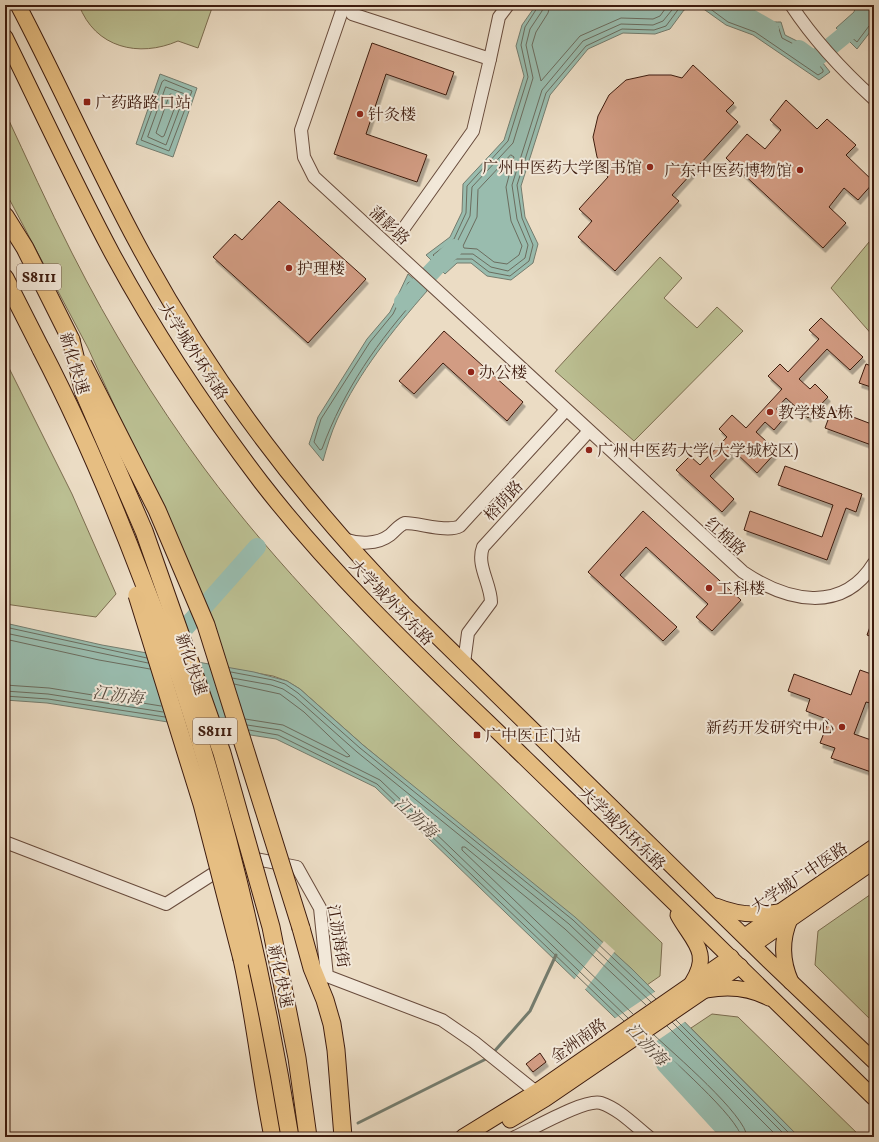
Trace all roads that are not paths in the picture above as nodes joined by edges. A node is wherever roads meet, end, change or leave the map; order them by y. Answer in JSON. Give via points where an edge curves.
{"nodes":[{"id":1,"x":18,"y":5,"type":"edge"},
{"id":2,"x":344,"y":5,"type":"edge"},
{"id":3,"x":508,"y":5,"type":"edge"},
{"id":4,"x":791,"y":5,"type":"edge"},
{"id":5,"x":352,"y":14,"type":"dead end"},
{"id":6,"x":5,"y":37,"type":"edge"},
{"id":7,"x":490,"y":59,"type":"junction"},
{"id":8,"x":874,"y":99,"type":"edge"},
{"id":9,"x":5,"y":216,"type":"edge"},
{"id":10,"x":399,"y":235,"type":"dead end"},
{"id":11,"x":5,"y":278,"type":"edge"},
{"id":12,"x":71,"y":340,"type":"junction"},
{"id":13,"x":41,"y":349,"type":"junction"},
{"id":14,"x":566,"y":410,"type":"junction"},
{"id":15,"x":577,"y":420,"type":"joint"},
{"id":16,"x":589,"y":431,"type":"junction"},
{"id":17,"x":344,"y":539,"type":"junction"},
{"id":18,"x":874,"y":563,"type":"edge"},
{"id":19,"x":464,"y":663,"type":"junction"},
{"id":20,"x":5,"y":842,"type":"edge"},
{"id":21,"x":874,"y":847,"type":"edge"},
{"id":22,"x":874,"y":861,"type":"edge"},
{"id":23,"x":668,"y":897,"type":"junction"},
{"id":24,"x":711,"y":903,"type":"junction"},
{"id":25,"x":786,"y":915,"type":"junction"},
{"id":26,"x":749,"y":941,"type":"junction"},
{"id":27,"x":735,"y":962,"type":"junction"},
{"id":28,"x":791,"y":982,"type":"junction"},
{"id":29,"x":692,"y":991,"type":"junction"},
{"id":30,"x":776,"y":1001,"type":"junction"},
{"id":31,"x":874,"y":1061,"type":"edge"},
{"id":32,"x":565,"y":1078,"type":"junction"},
{"id":33,"x":536,"y":1092,"type":"junction"},
{"id":34,"x":874,"y":1098,"type":"edge"},
{"id":35,"x":273,"y":1137,"type":"edge"},
{"id":36,"x":290,"y":1137,"type":"edge"},
{"id":37,"x":308,"y":1137,"type":"edge"},
{"id":38,"x":343,"y":1137,"type":"edge"},
{"id":39,"x":464,"y":1137,"type":"edge"},
{"id":40,"x":482,"y":1137,"type":"edge"},
{"id":41,"x":515,"y":1137,"type":"edge"},
{"id":42,"x":649,"y":1137,"type":"edge"}],
"edges":[{"from":1,"to":17,"type":"main road","name":"大学城外环东路","via":[[137,244],[174,306],[264,442],[296,484]]},
{"from":2,"to":14,"type":"street","name":"蒲影路","via":[[301,130],[302,152],[309,169],[316,179]]},
{"from":3,"to":7,"type":"street","via":[[499,17]]},
{"from":4,"to":8,"type":"street","via":[[830,55]]},
{"from":5,"to":7,"type":"street"},
{"from":6,"to":23,"type":"main road","name":"大学城外环东路","via":[[128,280],[190,382],[257,477],[346,581]]},
{"from":7,"to":10,"type":"street","via":[[472,131]]},
{"from":9,"to":12,"type":"highway","name":"新化快速","number":"S8111","via":[[25,248]]},
{"from":11,"to":13,"type":"highway","name":"新化快速","number":"S8111"},
{"from":12,"to":37,"type":"highway","name":"新化快速","number":"S8111","bridge":true,"via":[[84,393],[144,531],[222,753],[271,927],[296,1051]]},
{"from":12,"to":38,"type":"highway","bridge":true,"via":[[157,510],[206,625],[302,928],[312,968],[332,1024]]},
{"from":13,"to":35,"type":"highway","bridge":true,"via":[[123,551],[190,763],[242,959],[253,1009],[262,1084]]},
{"from":13,"to":36,"type":"highway","name":"新化快速","number":"S8111","bridge":true,"via":[[69,403],[119,518],[183,685],[243,894],[267,1002]]},
{"from":14,"to":15,"type":"street","name":"蒲影路"},
{"from":14,"to":17,"type":"street","name":"榕荫路","via":[[460,526],[444,529],[405,522],[389,536],[377,541]]},
{"from":15,"to":16,"type":"street","name":"红棉路"},
{"from":16,"to":18,"type":"street","name":"红棉路","via":[[735,566],[766,586],[798,597],[827,597],[842,593],[857,584]]},
{"from":16,"to":19,"type":"street","name":"榕荫路","via":[[483,547],[480,558],[491,602],[468,633]]},
{"from":17,"to":19,"type":"main road","name":"大学城外环东路","via":[[375,574]]},
{"from":19,"to":24,"type":"main road","name":"大学城外环东路"},
{"from":20,"to":33,"type":"street","name":"江沥海街","via":[[166,904],[241,856],[297,867],[320,908],[327,976],[437,1017],[474,1042]]},
{"from":21,"to":25,"type":"main road","name":"大学城广中医路"},
{"from":22,"to":25,"type":"main road","name":"大学城广中医路"},
{"from":23,"to":27,"type":"main road","name":"大学城外环东路"},
{"from":23,"to":29,"type":"main road","via":[[700,949],[700,965]]},
{"from":24,"to":25,"type":"main road","via":[[751,914]]},
{"from":24,"to":26,"type":"main road","name":"大学城外环东路"},
{"from":25,"to":26,"type":"main road","name":"大学城广中医路"},
{"from":25,"to":28,"type":"main road","via":[[785,964]]},
{"from":26,"to":28,"type":"main road","name":"大学城外环东路"},
{"from":27,"to":29,"type":"main road","name":"金洲南路"},
{"from":27,"to":30,"type":"main road","name":"大学城外环东路"},
{"from":28,"to":31,"type":"main road","name":"大学城外环东路"},
{"from":29,"to":30,"type":"main road","via":[[736,988]]},
{"from":29,"to":32,"type":"main road","name":"金洲南路"},
{"from":30,"to":34,"type":"main road","name":"大学城外环东路"},
{"from":32,"to":33,"type":"main road","name":"金洲南路"},
{"from":32,"to":40,"type":"main road","name":"金洲南路"},
{"from":33,"to":39,"type":"main road","name":"金洲南路"},
{"from":41,"to":42,"type":"street","via":[[591,1102],[618,1111]]}]}
